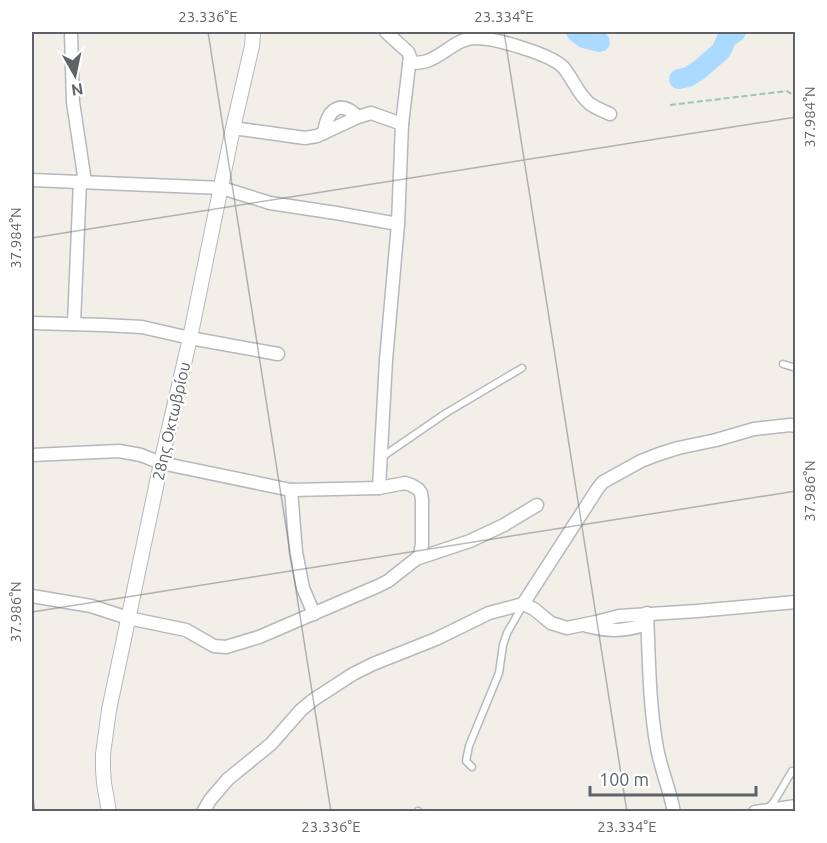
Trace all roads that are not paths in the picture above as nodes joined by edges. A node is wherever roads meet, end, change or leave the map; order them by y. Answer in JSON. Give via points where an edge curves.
{"nodes":[{"id":1,"x":70,"y":32,"type":"edge"},
{"id":2,"x":253,"y":32,"type":"edge"},
{"id":3,"x":386,"y":32,"type":"edge"},
{"id":4,"x":409,"y":63,"type":"junction"},
{"id":5,"x":610,"y":114,"type":"dead end"},
{"id":6,"x":402,"y":124,"type":"junction"},
{"id":7,"x":233,"y":128,"type":"junction"},
{"id":8,"x":32,"y":180,"type":"edge"},
{"id":9,"x":82,"y":182,"type":"junction"},
{"id":10,"x":222,"y":188,"type":"junction"},
{"id":11,"x":398,"y":225,"type":"junction"},
{"id":12,"x":32,"y":323,"type":"edge"},
{"id":13,"x":74,"y":324,"type":"junction"},
{"id":14,"x":190,"y":338,"type":"junction"},
{"id":15,"x":278,"y":354,"type":"dead end"},
{"id":16,"x":783,"y":364,"type":"dead end"},
{"id":17,"x":522,"y":368,"type":"dead end"},
{"id":18,"x":795,"y":368,"type":"edge"},
{"id":19,"x":794,"y":424,"type":"edge"},
{"id":20,"x":32,"y":455,"type":"edge"},
{"id":21,"x":382,"y":457,"type":"junction"},
{"id":22,"x":160,"y":463,"type":"junction"},
{"id":23,"x":379,"y":488,"type":"junction"},
{"id":24,"x":291,"y":490,"type":"junction"},
{"id":25,"x":537,"y":505,"type":"dead end"},
{"id":26,"x":416,"y":559,"type":"junction"},
{"id":27,"x":32,"y":596,"type":"edge"},
{"id":28,"x":795,"y":602,"type":"edge"},
{"id":29,"x":523,"y":604,"type":"junction"},
{"id":30,"x":314,"y":614,"type":"junction"},
{"id":31,"x":128,"y":618,"type":"junction"},
{"id":32,"x":647,"y":618,"type":"junction"},
{"id":33,"x":472,"y":767,"type":"dead end"},
{"id":34,"x":792,"y":771,"type":"dead end"},
{"id":35,"x":795,"y":806,"type":"edge"},
{"id":36,"x":762,"y":811,"type":"edge"},
{"id":37,"x":110,"y":812,"type":"edge"},
{"id":38,"x":203,"y":812,"type":"edge"},
{"id":39,"x":674,"y":812,"type":"edge"}],
"edges":[{"from":1,"to":9,"type":"street"},
{"from":2,"to":7,"type":"street","name":"28ης Οκτωβρίου"},
{"from":3,"to":4,"type":"street","via":[[408,52]]},
{"from":4,"to":5,"type":"street","via":[[429,61],[466,39],[496,41],[555,61],[588,103]]},
{"from":4,"to":6,"type":"street"},
{"from":6,"to":7,"type":"street","via":[[371,113],[358,117],[344,107],[329,115],[324,133],[305,138]]},
{"from":6,"to":11,"type":"street"},
{"from":7,"to":10,"type":"street","name":"28ης Οκτωβρίου"},
{"from":8,"to":9,"type":"street"},
{"from":9,"to":10,"type":"street"},
{"from":9,"to":13,"type":"street"},
{"from":10,"to":11,"type":"street","via":[[270,203]]},
{"from":10,"to":14,"type":"street","name":"28ης Οκτωβρίου"},
{"from":11,"to":21,"type":"street"},
{"from":12,"to":13,"type":"street"},
{"from":13,"to":14,"type":"street","via":[[142,327]]},
{"from":14,"to":15,"type":"street"},
{"from":14,"to":22,"type":"street","name":"28ης Οκτωβρίου"},
{"from":16,"to":18,"type":"lane"},
{"from":17,"to":21,"type":"lane"},
{"from":19,"to":29,"type":"street","via":[[754,429],[659,454],[603,482]]},
{"from":20,"to":22,"type":"street","via":[[119,451]]},
{"from":21,"to":23,"type":"street"},
{"from":22,"to":24,"type":"street"},
{"from":22,"to":31,"type":"street","name":"28ης Οκτωβρίου"},
{"from":23,"to":24,"type":"street"},
{"from":23,"to":26,"type":"street","via":[[405,483],[421,493],[422,544]]},
{"from":24,"to":30,"type":"street","via":[[296,552],[303,588]]},
{"from":25,"to":26,"type":"street","via":[[470,542]]},
{"from":26,"to":30,"type":"street","via":[[388,581]]},
{"from":27,"to":31,"type":"street","via":[[91,606]]},
{"from":28,"to":32,"type":"street"},
{"from":29,"to":32,"type":"street","via":[[551,623],[567,628],[619,616]]},
{"from":29,"to":33,"type":"lane","via":[[507,633],[499,673],[469,746],[466,761]]},
{"from":29,"to":38,"type":"street","via":[[489,613],[382,660],[313,700],[271,744],[228,779]]},
{"from":30,"to":31,"type":"street","via":[[226,647],[214,646],[186,630]]},
{"from":31,"to":37,"type":"street","name":"28ης Οκτωβρίου","via":[[108,710],[103,754]]},
{"from":32,"to":39,"type":"street","via":[[657,749]]},
{"from":34,"to":36,"type":"lane","via":[[775,800]]},
{"from":35,"to":36,"type":"street"}]}
